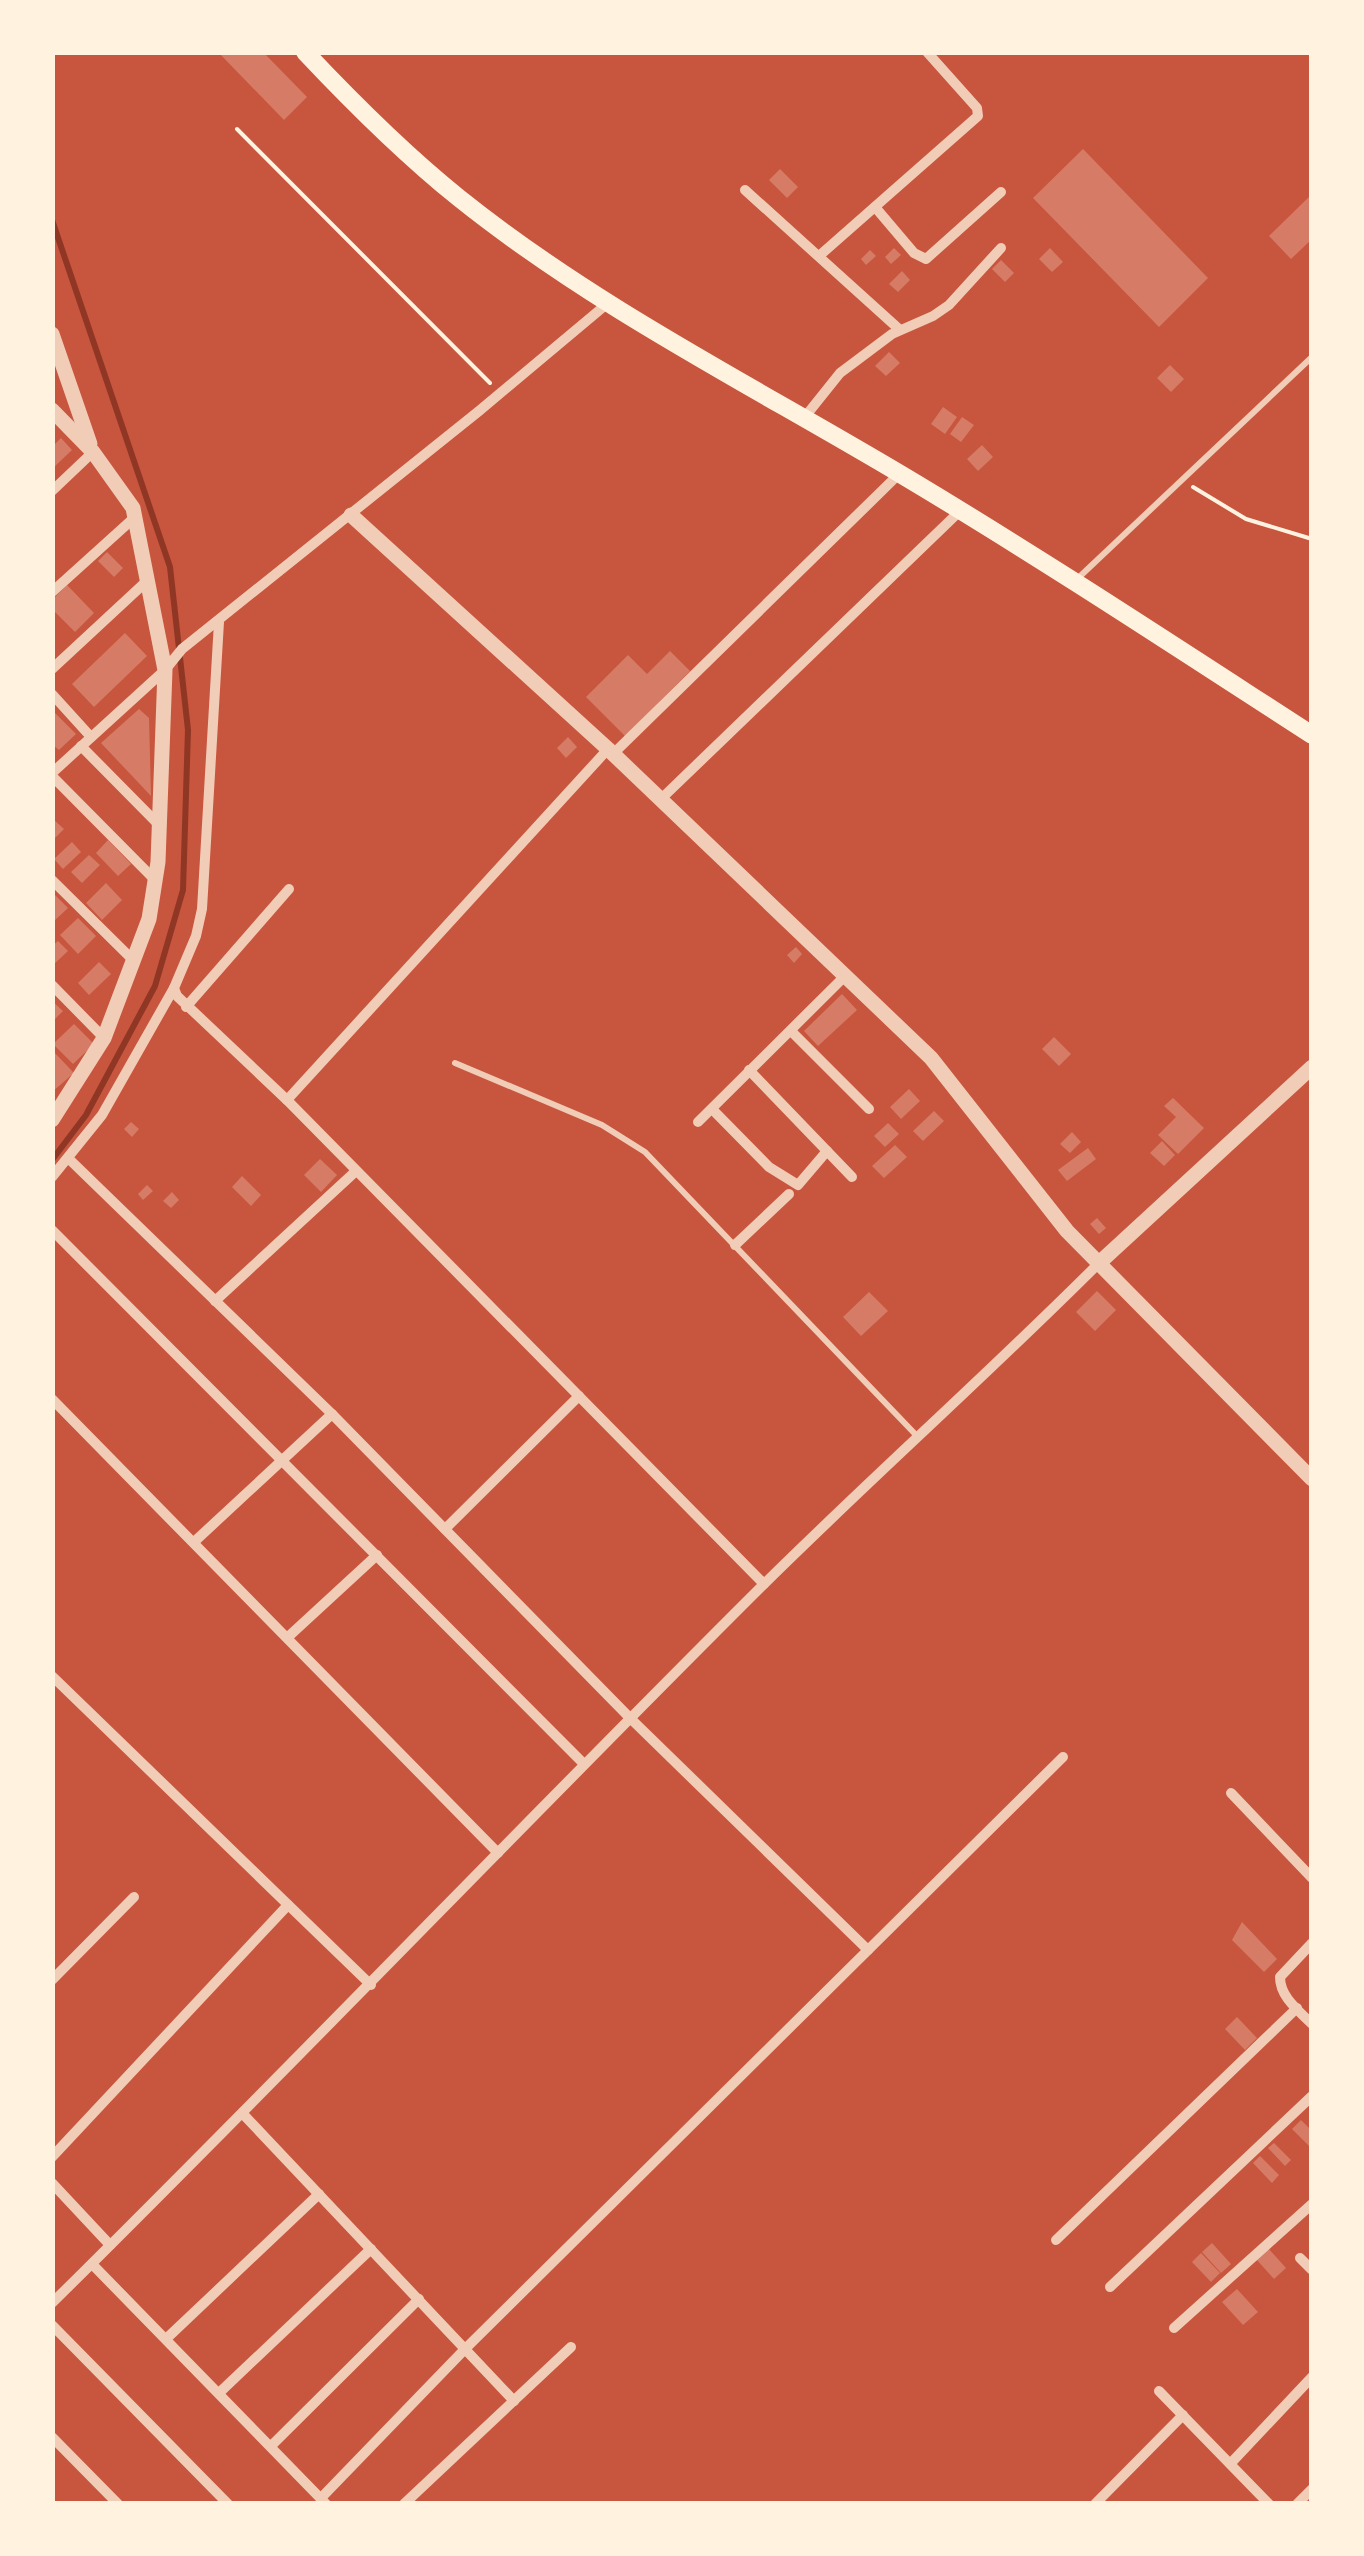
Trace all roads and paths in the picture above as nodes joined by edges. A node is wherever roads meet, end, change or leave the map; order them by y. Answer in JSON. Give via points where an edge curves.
{"nodes":[{"id":1,"x":305,"y":52,"type":"edge"},
{"id":2,"x":927,"y":52,"type":"edge"},
{"id":3,"x":237,"y":129,"type":"dead end"},
{"id":4,"x":746,"y":190,"type":"dead end"},
{"id":5,"x":1001,"y":192,"type":"dead end"},
{"id":6,"x":875,"y":207,"type":"junction"},
{"id":7,"x":1000,"y":248,"type":"dead end"},
{"id":8,"x":818,"y":256,"type":"junction"},
{"id":9,"x":608,"y":303,"type":"junction"},
{"id":10,"x":900,"y":330,"type":"junction"},
{"id":11,"x":52,"y":334,"type":"edge"},
{"id":12,"x":1312,"y":357,"type":"edge"},
{"id":13,"x":501,"y":393,"type":"junction"},
{"id":14,"x":52,"y":410,"type":"edge"},
{"id":15,"x":804,"y":418,"type":"junction"},
{"id":16,"x":93,"y":452,"type":"junction"},
{"id":17,"x":900,"y":473,"type":"junction"},
{"id":18,"x":1193,"y":486,"type":"dead end"},
{"id":19,"x":52,"y":491,"type":"edge"},
{"id":20,"x":961,"y":510,"type":"junction"},
{"id":21,"x":351,"y":516,"type":"junction"},
{"id":22,"x":135,"y":517,"type":"junction"},
{"id":23,"x":1312,"y":539,"type":"edge"},
{"id":24,"x":149,"y":579,"type":"junction"},
{"id":25,"x":1074,"y":582,"type":"junction"},
{"id":26,"x":52,"y":592,"type":"edge"},
{"id":27,"x":219,"y":622,"type":"junction"},
{"id":28,"x":52,"y":669,"type":"edge"},
{"id":29,"x":165,"y":670,"type":"junction"},
{"id":30,"x":52,"y":694,"type":"edge"},
{"id":31,"x":1312,"y":735,"type":"edge"},
{"id":32,"x":91,"y":737,"type":"junction"},
{"id":33,"x":81,"y":746,"type":"junction"},
{"id":34,"x":611,"y":752,"type":"junction"},
{"id":35,"x":52,"y":774,"type":"edge"},
{"id":36,"x":661,"y":799,"type":"junction"},
{"id":37,"x":159,"y":825,"type":"junction"},
{"id":38,"x":52,"y":880,"type":"edge"},
{"id":39,"x":156,"y":881,"type":"junction"},
{"id":40,"x":289,"y":889,"type":"dead end"},
{"id":41,"x":134,"y":961,"type":"junction"},
{"id":42,"x":846,"y":976,"type":"junction"},
{"id":43,"x":174,"y":988,"type":"junction"},
{"id":44,"x":54,"y":990,"type":"edge"},
{"id":45,"x":186,"y":1007,"type":"junction"},
{"id":46,"x":791,"y":1030,"type":"junction"},
{"id":47,"x":104,"y":1038,"type":"junction"},
{"id":48,"x":455,"y":1063,"type":"dead end"},
{"id":49,"x":1312,"y":1067,"type":"edge"},
{"id":50,"x":750,"y":1070,"type":"junction"},
{"id":51,"x":286,"y":1100,"type":"junction"},
{"id":52,"x":712,"y":1109,"type":"junction"},
{"id":53,"x":869,"y":1109,"type":"dead end"},
{"id":54,"x":52,"y":1120,"type":"edge"},
{"id":55,"x":698,"y":1122,"type":"dead end"},
{"id":56,"x":826,"y":1151,"type":"junction"},
{"id":57,"x":68,"y":1158,"type":"junction"},
{"id":58,"x":356,"y":1170,"type":"junction"},
{"id":59,"x":852,"y":1176,"type":"dead end"},
{"id":60,"x":52,"y":1177,"type":"edge"},
{"id":61,"x":789,"y":1194,"type":"dead end"},
{"id":62,"x":54,"y":1236,"type":"edge"},
{"id":63,"x":735,"y":1245,"type":"junction"},
{"id":64,"x":1098,"y":1264,"type":"junction"},
{"id":65,"x":215,"y":1301,"type":"junction"},
{"id":66,"x":578,"y":1396,"type":"junction"},
{"id":67,"x":52,"y":1399,"type":"edge"},
{"id":68,"x":332,"y":1414,"type":"junction"},
{"id":69,"x":918,"y":1437,"type":"junction"},
{"id":70,"x":282,"y":1460,"type":"junction"},
{"id":71,"x":1312,"y":1479,"type":"edge"},
{"id":72,"x":445,"y":1529,"type":"junction"},
{"id":73,"x":194,"y":1542,"type":"junction"},
{"id":74,"x":377,"y":1555,"type":"junction"},
{"id":75,"x":764,"y":1584,"type":"junction"},
{"id":76,"x":288,"y":1637,"type":"junction"},
{"id":77,"x":52,"y":1676,"type":"edge"},
{"id":78,"x":630,"y":1718,"type":"junction"},
{"id":79,"x":1063,"y":1757,"type":"dead end"},
{"id":80,"x":584,"y":1764,"type":"junction"},
{"id":81,"x":1231,"y":1793,"type":"dead end"},
{"id":82,"x":498,"y":1853,"type":"junction"},
{"id":83,"x":1312,"y":1878,"type":"edge"},
{"id":84,"x":134,"y":1897,"type":"dead end"},
{"id":85,"x":288,"y":1905,"type":"junction"},
{"id":86,"x":1312,"y":1942,"type":"edge"},
{"id":87,"x":868,"y":1950,"type":"junction"},
{"id":88,"x":52,"y":1980,"type":"edge"},
{"id":89,"x":370,"y":1985,"type":"junction"},
{"id":90,"x":1297,"y":2008,"type":"junction"},
{"id":91,"x":1312,"y":2024,"type":"edge"},
{"id":92,"x":1312,"y":2096,"type":"edge"},
{"id":93,"x":243,"y":2114,"type":"junction"},
{"id":94,"x":52,"y":2158,"type":"edge"},
{"id":95,"x":52,"y":2183,"type":"edge"},
{"id":96,"x":319,"y":2194,"type":"junction"},
{"id":97,"x":1312,"y":2204,"type":"edge"},
{"id":98,"x":1056,"y":2240,"type":"dead end"},
{"id":99,"x":110,"y":2246,"type":"junction"},
{"id":100,"x":371,"y":2249,"type":"junction"},
{"id":101,"x":1300,"y":2258,"type":"dead end"},
{"id":102,"x":92,"y":2264,"type":"junction"},
{"id":103,"x":1312,"y":2270,"type":"edge"},
{"id":104,"x":1110,"y":2287,"type":"dead end"},
{"id":105,"x":419,"y":2300,"type":"junction"},
{"id":106,"x":52,"y":2303,"type":"edge"},
{"id":107,"x":52,"y":2325,"type":"edge"},
{"id":108,"x":1174,"y":2328,"type":"dead end"},
{"id":109,"x":166,"y":2339,"type":"junction"},
{"id":110,"x":571,"y":2347,"type":"dead end"},
{"id":111,"x":465,"y":2349,"type":"junction"},
{"id":112,"x":1312,"y":2377,"type":"edge"},
{"id":113,"x":1159,"y":2390,"type":"dead end"},
{"id":114,"x":218,"y":2393,"type":"junction"},
{"id":115,"x":514,"y":2400,"type":"junction"},
{"id":116,"x":1183,"y":2415,"type":"junction"},
{"id":117,"x":52,"y":2437,"type":"edge"},
{"id":118,"x":271,"y":2446,"type":"junction"},
{"id":119,"x":1231,"y":2464,"type":"junction"},
{"id":120,"x":1312,"y":2489,"type":"edge"},
{"id":121,"x":323,"y":2501,"type":"edge"},
{"id":122,"x":118,"y":2504,"type":"edge"},
{"id":123,"x":228,"y":2504,"type":"edge"},
{"id":124,"x":404,"y":2504,"type":"edge"},
{"id":125,"x":1095,"y":2504,"type":"edge"},
{"id":126,"x":1269,"y":2504,"type":"edge"},
{"id":127,"x":1297,"y":2504,"type":"edge"}],
"edges":[{"from":1,"to":9,"type":"main road","via":[[460,199]]},
{"from":2,"to":6,"type":"street","via":[[978,116]]},
{"from":3,"to":13,"type":"path"},
{"from":4,"to":8,"type":"street"},
{"from":5,"to":6,"type":"street","via":[[926,259]]},
{"from":6,"to":8,"type":"street"},
{"from":7,"to":10,"type":"street","via":[[948,305]]},
{"from":8,"to":10,"type":"street"},
{"from":9,"to":13,"type":"street"},
{"from":9,"to":15,"type":"main road"},
{"from":10,"to":15,"type":"street","via":[[840,373]]},
{"from":11,"to":16,"type":"street"},
{"from":12,"to":25,"type":"lane"},
{"from":13,"to":21,"type":"street"},
{"from":14,"to":16,"type":"street"},
{"from":15,"to":17,"type":"main road"},
{"from":16,"to":19,"type":"street"},
{"from":16,"to":22,"type":"street"},
{"from":17,"to":20,"type":"main road"},
{"from":17,"to":34,"type":"street"},
{"from":18,"to":23,"type":"path","via":[[1246,518]]},
{"from":20,"to":25,"type":"main road"},
{"from":20,"to":36,"type":"street"},
{"from":21,"to":27,"type":"street"},
{"from":21,"to":34,"type":"street"},
{"from":22,"to":24,"type":"street"},
{"from":22,"to":26,"type":"street"},
{"from":24,"to":28,"type":"street"},
{"from":24,"to":29,"type":"street"},
{"from":25,"to":31,"type":"main road"},
{"from":27,"to":29,"type":"street"},
{"from":27,"to":43,"type":"street","via":[[202,909]]},
{"from":29,"to":32,"type":"street"},
{"from":29,"to":37,"type":"street"},
{"from":30,"to":32,"type":"street"},
{"from":32,"to":33,"type":"street"},
{"from":33,"to":35,"type":"street"},
{"from":33,"to":37,"type":"street"},
{"from":34,"to":36,"type":"street"},
{"from":34,"to":51,"type":"street"},
{"from":35,"to":39,"type":"street"},
{"from":36,"to":42,"type":"street"},
{"from":37,"to":39,"type":"street"},
{"from":38,"to":41,"type":"street"},
{"from":39,"to":41,"type":"street"},
{"from":40,"to":45,"type":"street"},
{"from":41,"to":47,"type":"street"},
{"from":42,"to":46,"type":"street"},
{"from":42,"to":64,"type":"street","via":[[931,1058]]},
{"from":43,"to":45,"type":"street"},
{"from":43,"to":57,"type":"street","via":[[102,1115]]},
{"from":44,"to":47,"type":"street"},
{"from":45,"to":51,"type":"street"},
{"from":46,"to":50,"type":"street"},
{"from":46,"to":53,"type":"street"},
{"from":47,"to":54,"type":"street"},
{"from":48,"to":63,"type":"lane","via":[[602,1125],[645,1152]]},
{"from":49,"to":64,"type":"street"},
{"from":50,"to":52,"type":"street"},
{"from":50,"to":56,"type":"street"},
{"from":51,"to":58,"type":"street"},
{"from":52,"to":55,"type":"street"},
{"from":52,"to":56,"type":"street","via":[[769,1167],[798,1185]]},
{"from":56,"to":59,"type":"street"},
{"from":57,"to":60,"type":"street"},
{"from":57,"to":65,"type":"street"},
{"from":58,"to":65,"type":"street"},
{"from":58,"to":66,"type":"street"},
{"from":61,"to":63,"type":"street"},
{"from":62,"to":70,"type":"street"},
{"from":63,"to":69,"type":"lane"},
{"from":64,"to":69,"type":"street"},
{"from":64,"to":71,"type":"street"},
{"from":65,"to":68,"type":"street"},
{"from":66,"to":72,"type":"street"},
{"from":66,"to":75,"type":"street"},
{"from":67,"to":73,"type":"street"},
{"from":68,"to":70,"type":"street"},
{"from":68,"to":72,"type":"street"},
{"from":69,"to":75,"type":"street"},
{"from":70,"to":73,"type":"street"},
{"from":70,"to":74,"type":"street"},
{"from":72,"to":78,"type":"street"},
{"from":73,"to":76,"type":"street"},
{"from":74,"to":76,"type":"street"},
{"from":74,"to":80,"type":"street"},
{"from":75,"to":78,"type":"street"},
{"from":76,"to":82,"type":"street"},
{"from":77,"to":85,"type":"street"},
{"from":78,"to":80,"type":"street"},
{"from":78,"to":87,"type":"street"},
{"from":79,"to":87,"type":"street"},
{"from":80,"to":82,"type":"street"},
{"from":81,"to":83,"type":"street"},
{"from":82,"to":89,"type":"street"},
{"from":84,"to":88,"type":"street"},
{"from":85,"to":89,"type":"street"},
{"from":85,"to":94,"type":"street"},
{"from":86,"to":90,"type":"street","via":[[1280,1976],[1280,1988]]},
{"from":87,"to":111,"type":"street"},
{"from":89,"to":93,"type":"street"},
{"from":90,"to":91,"type":"street"},
{"from":90,"to":98,"type":"street"},
{"from":92,"to":104,"type":"street"},
{"from":93,"to":96,"type":"street"},
{"from":93,"to":99,"type":"street"},
{"from":95,"to":99,"type":"street"},
{"from":96,"to":100,"type":"street"},
{"from":96,"to":109,"type":"street"},
{"from":97,"to":108,"type":"street"},
{"from":99,"to":102,"type":"street"},
{"from":100,"to":105,"type":"street"},
{"from":100,"to":114,"type":"street"},
{"from":101,"to":103,"type":"street"},
{"from":102,"to":106,"type":"street"},
{"from":102,"to":109,"type":"street"},
{"from":105,"to":111,"type":"street"},
{"from":105,"to":118,"type":"street"},
{"from":107,"to":123,"type":"street"},
{"from":109,"to":114,"type":"street"},
{"from":110,"to":115,"type":"street"},
{"from":111,"to":115,"type":"street"},
{"from":111,"to":121,"type":"street"},
{"from":112,"to":119,"type":"street"},
{"from":113,"to":116,"type":"street"},
{"from":114,"to":118,"type":"street"},
{"from":115,"to":124,"type":"street"},
{"from":116,"to":119,"type":"street"},
{"from":116,"to":125,"type":"street"},
{"from":117,"to":122,"type":"street"},
{"from":118,"to":121,"type":"street"},
{"from":119,"to":126,"type":"street"},
{"from":120,"to":127,"type":"street"}]}
